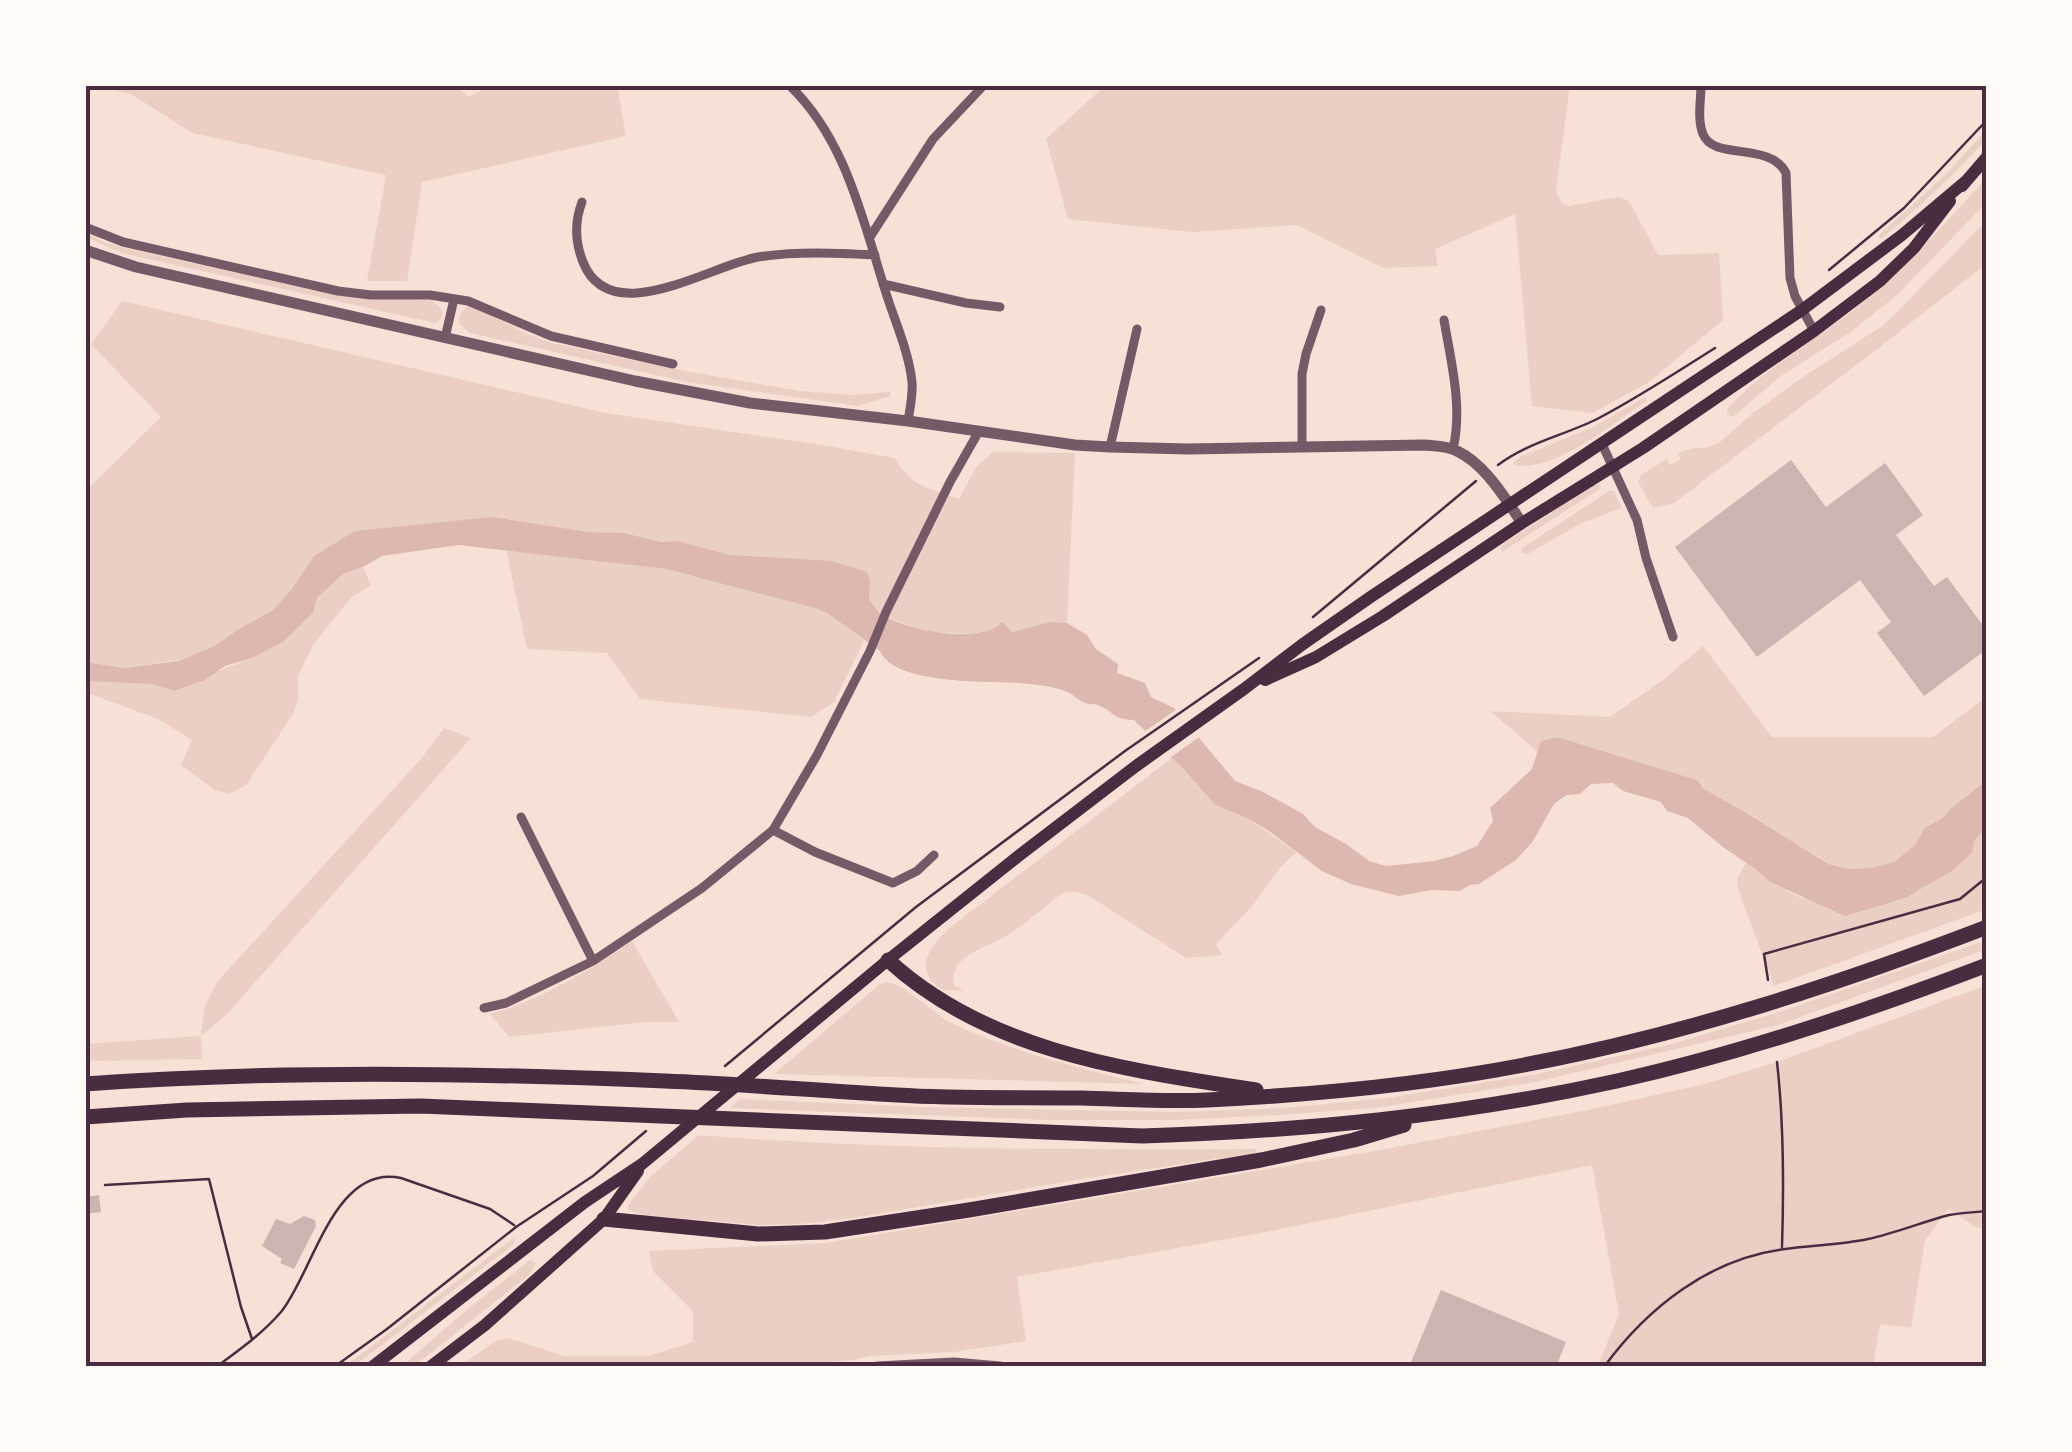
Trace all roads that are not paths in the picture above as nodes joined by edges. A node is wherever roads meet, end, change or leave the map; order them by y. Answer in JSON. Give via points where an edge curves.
{"nodes":[{"id":1,"x":789,"y":85,"type":"edge"},
{"id":2,"x":984,"y":85,"type":"edge"},
{"id":3,"x":1700,"y":85,"type":"edge"},
{"id":4,"x":1987,"y":157,"type":"edge"},
{"id":5,"x":1966,"y":181,"type":"junction"},
{"id":6,"x":582,"y":202,"type":"dead end"},
{"id":7,"x":85,"y":227,"type":"edge"},
{"id":8,"x":870,"y":238,"type":"junction"},
{"id":9,"x":85,"y":250,"type":"edge"},
{"id":10,"x":875,"y":255,"type":"junction"},
{"id":11,"x":883,"y":284,"type":"junction"},
{"id":12,"x":454,"y":299,"type":"junction"},
{"id":13,"x":1000,"y":307,"type":"dead end"},
{"id":14,"x":1322,"y":310,"type":"dead end"},
{"id":15,"x":1802,"y":310,"type":"junction"},
{"id":16,"x":1444,"y":320,"type":"dead end"},
{"id":17,"x":1137,"y":329,"type":"dead end"},
{"id":18,"x":1814,"y":331,"type":"junction"},
{"id":19,"x":445,"y":338,"type":"junction"},
{"id":20,"x":673,"y":364,"type":"dead end"},
{"id":21,"x":908,"y":421,"type":"junction"},
{"id":22,"x":979,"y":431,"type":"junction"},
{"id":23,"x":1602,"y":444,"type":"junction"},
{"id":24,"x":1302,"y":446,"type":"junction"},
{"id":25,"x":1110,"y":447,"type":"junction"},
{"id":26,"x":1453,"y":448,"type":"junction"},
{"id":27,"x":1611,"y":467,"type":"junction"},
{"id":28,"x":1509,"y":504,"type":"junction"},
{"id":29,"x":1522,"y":523,"type":"junction"},
{"id":30,"x":1673,"y":638,"type":"dead end"},
{"id":31,"x":1244,"y":689,"type":"junction"},
{"id":32,"x":521,"y":817,"type":"dead end"},
{"id":33,"x":773,"y":830,"type":"junction"},
{"id":34,"x":934,"y":855,"type":"dead end"},
{"id":35,"x":1987,"y":926,"type":"edge"},
{"id":36,"x":888,"y":960,"type":"junction"},
{"id":37,"x":593,"y":961,"type":"junction"},
{"id":38,"x":1987,"y":964,"type":"edge"},
{"id":39,"x":484,"y":1008,"type":"dead end"},
{"id":40,"x":85,"y":1084,"type":"edge"},
{"id":41,"x":1289,"y":1095,"type":"junction"},
{"id":42,"x":1452,"y":1111,"type":"junction"},
{"id":43,"x":85,"y":1117,"type":"edge"},
{"id":44,"x":642,"y":1164,"type":"junction"},
{"id":45,"x":604,"y":1219,"type":"junction"},
{"id":46,"x":372,"y":1367,"type":"edge"},
{"id":47,"x":430,"y":1367,"type":"edge"},
{"id":48,"x":877,"y":1367,"type":"edge"},
{"id":49,"x":1000,"y":1367,"type":"edge"}],
"edges":[{"from":1,"to":8,"type":"street","via":[[842,162]]},
{"from":2,"to":8,"type":"street","via":[[933,139]]},
{"from":3,"to":15,"type":"street","via":[[1706,140],[1782,164],[1790,278]]},
{"from":4,"to":5,"type":"main road"},
{"from":5,"to":15,"type":"main road"},
{"from":5,"to":18,"type":"main road","via":[[1914,248]]},
{"from":6,"to":10,"type":"street","via":[[577,248],[586,270],[598,284],[634,295],[755,258]]},
{"from":7,"to":12,"type":"street","via":[[338,291]]},
{"from":8,"to":10,"type":"street"},
{"from":9,"to":19,"type":"street"},
{"from":10,"to":11,"type":"street"},
{"from":11,"to":13,"type":"street"},
{"from":11,"to":21,"type":"street","via":[[912,381]]},
{"from":12,"to":19,"type":"street"},
{"from":12,"to":20,"type":"street","via":[[551,336]]},
{"from":14,"to":24,"type":"street","via":[[1302,374]]},
{"from":15,"to":18,"type":"street"},
{"from":15,"to":23,"type":"main road"},
{"from":16,"to":26,"type":"street","via":[[1456,397]]},
{"from":17,"to":25,"type":"street"},
{"from":18,"to":27,"type":"main road"},
{"from":19,"to":21,"type":"street","via":[[693,393]]},
{"from":21,"to":22,"type":"street"},
{"from":22,"to":25,"type":"street"},
{"from":22,"to":33,"type":"street"},
{"from":23,"to":27,"type":"street"},
{"from":23,"to":28,"type":"main road"},
{"from":24,"to":25,"type":"street"},
{"from":24,"to":26,"type":"street"},
{"from":26,"to":28,"type":"street"},
{"from":27,"to":29,"type":"main road"},
{"from":27,"to":30,"type":"street","via":[[1636,520]]},
{"from":28,"to":29,"type":"street"},
{"from":28,"to":31,"type":"main road"},
{"from":29,"to":31,"type":"main road","via":[[1316,657]]},
{"from":31,"to":36,"type":"main road"},
{"from":32,"to":37,"type":"street"},
{"from":33,"to":34,"type":"street","via":[[893,883]]},
{"from":33,"to":37,"type":"street","via":[[702,888]]},
{"from":35,"to":41,"type":"highway","via":[[1780,1000],[1599,1050],[1441,1079]]},
{"from":36,"to":41,"type":"highway","via":[[947,1006],[1043,1046],[1134,1070]]},
{"from":36,"to":44,"type":"main road"},
{"from":37,"to":39,"type":"street"},
{"from":38,"to":42,"type":"highway","via":[[1689,1063]]},
{"from":40,"to":41,"type":"highway","via":[[422,1074],[903,1096]]},
{"from":42,"to":43,"type":"highway","via":[[1312,1128],[1142,1136],[421,1106]]},
{"from":42,"to":45,"type":"highway","via":[[1260,1160],[826,1232],[758,1234]]},
{"from":44,"to":45,"type":"main road"},
{"from":44,"to":46,"type":"main road"},
{"from":45,"to":47,"type":"main road"},
{"from":48,"to":49,"type":"street"}]}
